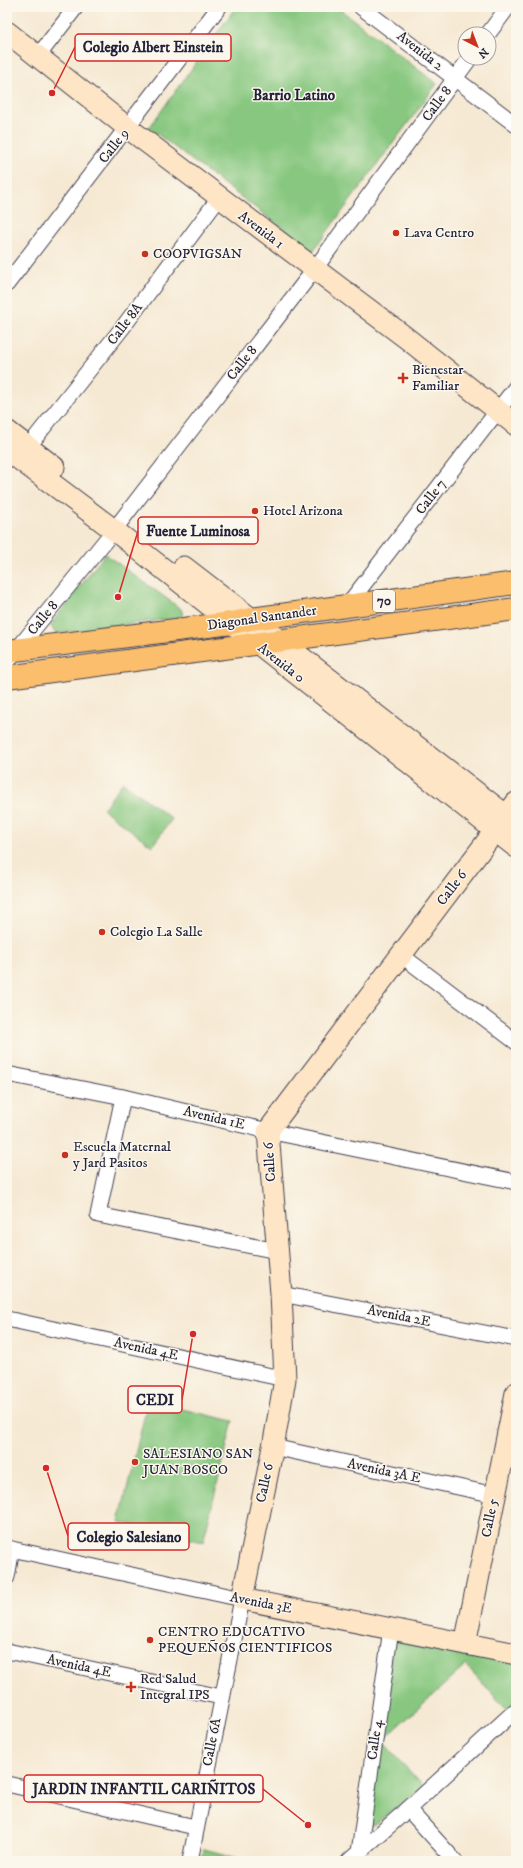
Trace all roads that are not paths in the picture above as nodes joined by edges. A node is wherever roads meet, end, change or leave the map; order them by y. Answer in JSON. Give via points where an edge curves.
{"nodes":[{"id":1,"x":76,"y":7,"type":"edge"},
{"id":2,"x":219,"y":7,"type":"edge"},
{"id":3,"x":508,"y":7,"type":"edge"},
{"id":4,"x":367,"y":9,"type":"edge"},
{"id":5,"x":494,"y":26,"type":"edge"},
{"id":6,"x":7,"y":32,"type":"edge"},
{"id":7,"x":38,"y":56,"type":"junction"},
{"id":8,"x":464,"y":66,"type":"edge"},
{"id":9,"x":455,"y":79,"type":"junction"},
{"id":10,"x":516,"y":125,"type":"edge"},
{"id":11,"x":128,"y":128,"type":"junction"},
{"id":12,"x":219,"y":198,"type":"junction"},
{"id":13,"x":314,"y":270,"type":"junction"},
{"id":14,"x":7,"y":284,"type":"edge"},
{"id":15,"x":516,"y":388,"type":"edge"},
{"id":16,"x":498,"y":410,"type":"junction"},
{"id":17,"x":516,"y":425,"type":"edge"},
{"id":18,"x":7,"y":431,"type":"edge"},
{"id":19,"x":28,"y":447,"type":"junction"},
{"id":20,"x":7,"y":450,"type":"edge"},
{"id":21,"x":117,"y":524,"type":"junction"},
{"id":22,"x":516,"y":583,"type":"edge"},
{"id":23,"x":346,"y":607,"type":"junction"},
{"id":24,"x":516,"y":609,"type":"edge"},
{"id":25,"x":242,"y":621,"type":"junction"},
{"id":26,"x":279,"y":640,"type":"junction"},
{"id":27,"x":257,"y":644,"type":"junction"},
{"id":28,"x":10,"y":654,"type":"edge"},
{"id":29,"x":7,"y":676,"type":"edge"},
{"id":30,"x":508,"y":818,"type":"edge"},
{"id":31,"x":516,"y":847,"type":"edge"},
{"id":32,"x":400,"y":955,"type":"junction"},
{"id":33,"x":516,"y":1042,"type":"edge"},
{"id":34,"x":7,"y":1074,"type":"edge"},
{"id":35,"x":123,"y":1097,"type":"junction"},
{"id":36,"x":268,"y":1131,"type":"junction"},
{"id":37,"x":516,"y":1182,"type":"edge"},
{"id":38,"x":277,"y":1251,"type":"junction"},
{"id":39,"x":281,"y":1294,"type":"junction"},
{"id":40,"x":7,"y":1319,"type":"edge"},
{"id":41,"x":516,"y":1339,"type":"edge"},
{"id":42,"x":285,"y":1379,"type":"junction"},
{"id":43,"x":516,"y":1393,"type":"edge"},
{"id":44,"x":273,"y":1447,"type":"junction"},
{"id":45,"x":495,"y":1495,"type":"junction"},
{"id":46,"x":10,"y":1549,"type":"edge"},
{"id":47,"x":7,"y":1576,"type":"edge"},
{"id":48,"x":242,"y":1599,"type":"junction"},
{"id":49,"x":391,"y":1629,"type":"junction"},
{"id":50,"x":464,"y":1644,"type":"junction"},
{"id":51,"x":7,"y":1651,"type":"edge"},
{"id":52,"x":516,"y":1654,"type":"edge"},
{"id":53,"x":221,"y":1697,"type":"junction"},
{"id":54,"x":516,"y":1710,"type":"edge"},
{"id":55,"x":7,"y":1784,"type":"edge"},
{"id":56,"x":408,"y":1809,"type":"junction"},
{"id":57,"x":195,"y":1827,"type":"junction"},
{"id":58,"x":354,"y":1856,"type":"edge"},
{"id":59,"x":190,"y":1861,"type":"edge"},
{"id":60,"x":455,"y":1861,"type":"edge"}],
"edges":[{"from":1,"to":7,"type":"street"},
{"from":2,"to":11,"type":"street","name":"Calle 9"},
{"from":3,"to":5,"type":"street"},
{"from":4,"to":9,"type":"street","name":"Avenida 2"},
{"from":6,"to":7,"type":"street","name":"Avenida 1"},
{"from":7,"to":11,"type":"street","name":"Avenida 1"},
{"from":8,"to":9,"type":"street","name":"Calle 8"},
{"from":9,"to":10,"type":"street","name":"Avenida 2"},
{"from":9,"to":13,"type":"street","name":"Calle 8"},
{"from":11,"to":12,"type":"street","name":"Avenida 1"},
{"from":11,"to":14,"type":"street","name":"Calle 9"},
{"from":12,"to":13,"type":"street","name":"Avenida 1"},
{"from":12,"to":19,"type":"street","name":"Calle 8A","via":[[123,327]]},
{"from":13,"to":16,"type":"street","name":"Avenida 1"},
{"from":13,"to":21,"type":"street","name":"Calle 8"},
{"from":15,"to":16,"type":"street","name":"Calle 7"},
{"from":16,"to":17,"type":"street","name":"Avenida 1"},
{"from":16,"to":23,"type":"street","name":"Calle 7"},
{"from":18,"to":19,"type":"street","name":"Avenida 0"},
{"from":19,"to":21,"type":"street","name":"Avenida 0"},
{"from":20,"to":21,"type":"street","name":"Avenida 0"},
{"from":21,"to":25,"type":"street","name":"Avenida 0"},
{"from":21,"to":28,"type":"street","name":"Calle 8"},
{"from":22,"to":23,"type":"main road","name":"Diagonal Santander","number":"70"},
{"from":23,"to":25,"type":"main road","name":"Diagonal Santander","number":"70"},
{"from":24,"to":26,"type":"main road","name":"Diagonal Santander","number":"70"},
{"from":25,"to":26,"type":"street","name":"Avenida 0"},
{"from":25,"to":27,"type":"street","name":"Avenida 0"},
{"from":25,"to":28,"type":"main road","name":"Diagonal Santander","number":"70"},
{"from":26,"to":27,"type":"main road","name":"Diagonal Santander","number":"70"},
{"from":26,"to":30,"type":"street","name":"Avenida 0"},
{"from":27,"to":29,"type":"main road","name":"Diagonal Santander","number":"70"},
{"from":27,"to":30,"type":"street","name":"Avenida 0"},
{"from":30,"to":31,"type":"street","name":"Avenida 0"},
{"from":30,"to":32,"type":"street","name":"Calle 6"},
{"from":32,"to":33,"type":"street"},
{"from":32,"to":36,"type":"street","name":"Calle 6"},
{"from":34,"to":35,"type":"street","name":"Avenida 1E"},
{"from":35,"to":36,"type":"street","name":"Avenida 1E"},
{"from":35,"to":38,"type":"street","via":[[98,1215]]},
{"from":36,"to":37,"type":"street","name":"Avenida 1E"},
{"from":36,"to":38,"type":"street","name":"Calle 6"},
{"from":38,"to":39,"type":"street","name":"Calle 6"},
{"from":39,"to":41,"type":"street","name":"Avenida 2E"},
{"from":39,"to":42,"type":"street","name":"Calle 6"},
{"from":40,"to":42,"type":"street","name":"Avenida 4E"},
{"from":42,"to":44,"type":"street","name":"Calle 6"},
{"from":43,"to":45,"type":"street","name":"Calle 5"},
{"from":44,"to":45,"type":"street","name":"Avenida 3A E"},
{"from":44,"to":48,"type":"street","name":"Calle 6"},
{"from":45,"to":50,"type":"street","name":"Calle 5"},
{"from":46,"to":47,"type":"street"},
{"from":46,"to":48,"type":"street","name":"Avenida 3E"},
{"from":48,"to":49,"type":"street","name":"Avenida 3E"},
{"from":48,"to":53,"type":"street","name":"Calle 6A"},
{"from":49,"to":50,"type":"street","name":"Avenida 3E"},
{"from":49,"to":58,"type":"street","name":"Calle 4"},
{"from":50,"to":52,"type":"street","name":"Avenida 3E"},
{"from":51,"to":53,"type":"street","name":"Avenida 4E"},
{"from":53,"to":57,"type":"street","name":"Calle 6A"},
{"from":54,"to":56,"type":"street","name":"Calle 4"},
{"from":55,"to":57,"type":"street"},
{"from":56,"to":58,"type":"street","name":"Calle 4"},
{"from":56,"to":60,"type":"street"},
{"from":57,"to":59,"type":"street","name":"Calle 6A"}]}
